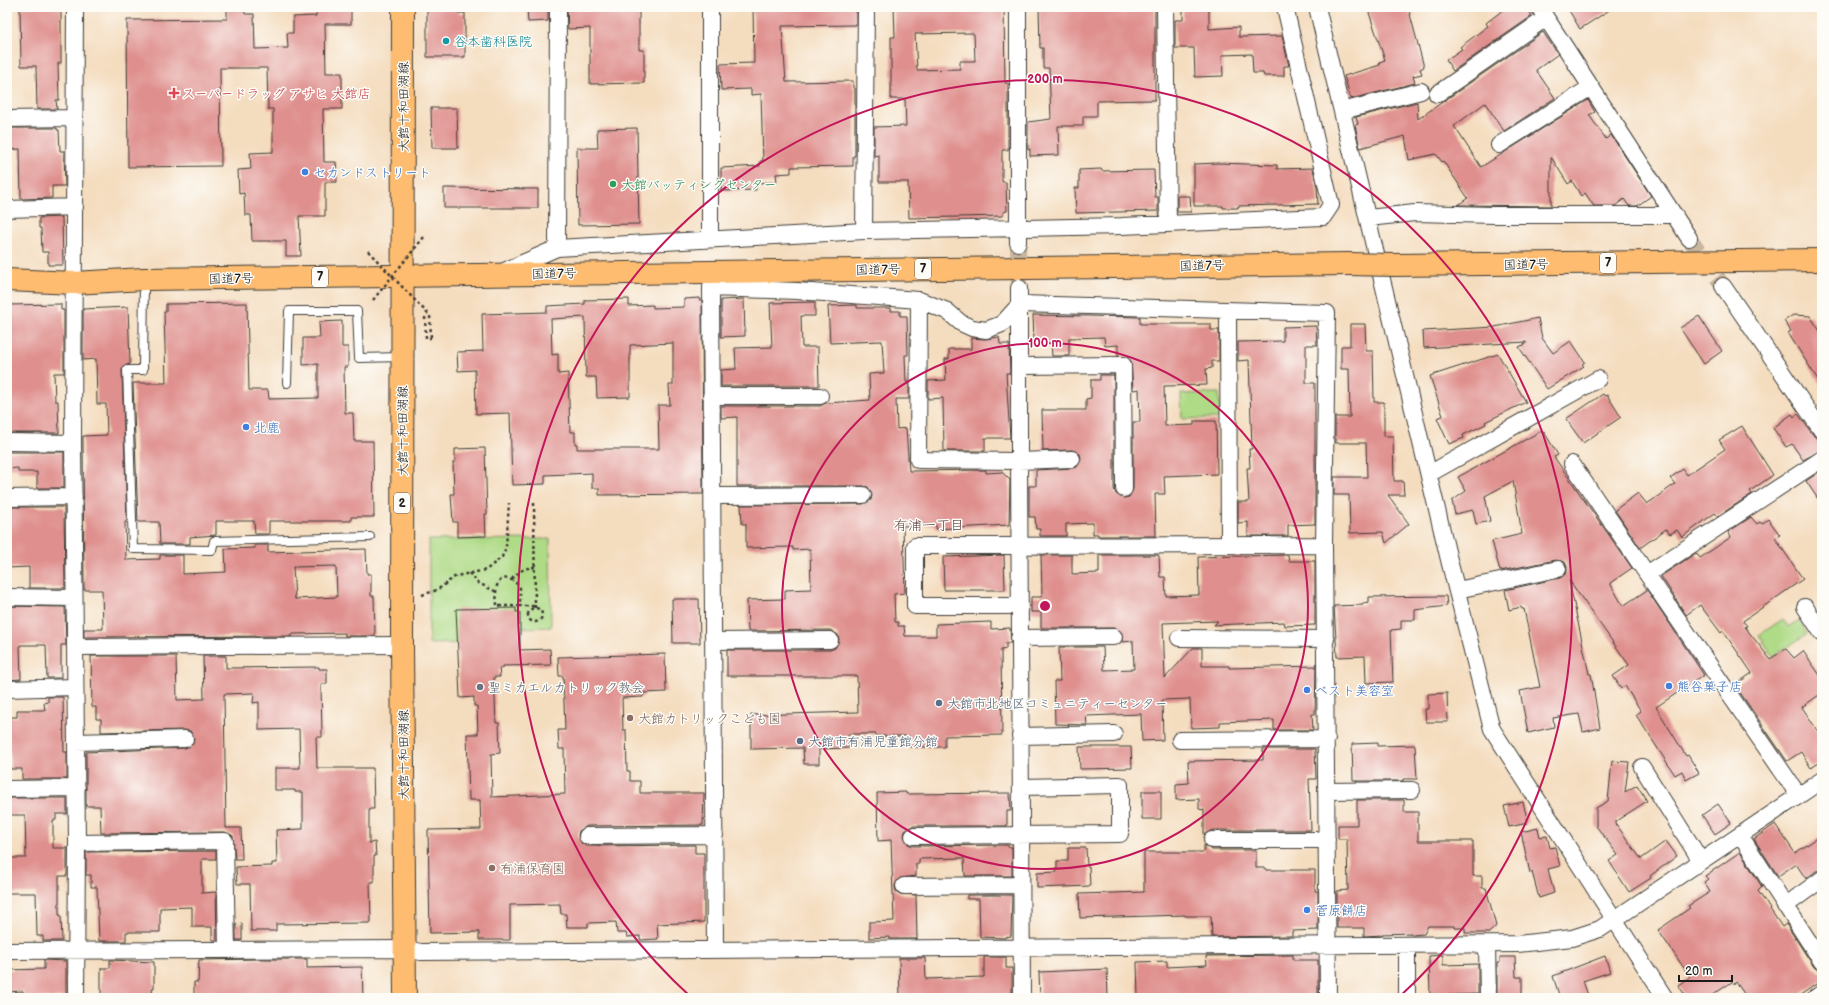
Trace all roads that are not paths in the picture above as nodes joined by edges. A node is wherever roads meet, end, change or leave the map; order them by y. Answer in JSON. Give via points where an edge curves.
{"nodes":[{"id":1,"x":74,"y":7,"type":"edge"},
{"id":2,"x":403,"y":7,"type":"edge"},
{"id":3,"x":558,"y":7,"type":"edge"},
{"id":4,"x":710,"y":7,"type":"edge"},
{"id":5,"x":866,"y":7,"type":"edge"},
{"id":6,"x":1018,"y":7,"type":"edge"},
{"id":7,"x":1165,"y":7,"type":"edge"},
{"id":8,"x":1285,"y":7,"type":"edge"},
{"id":9,"x":1317,"y":7,"type":"edge"},
{"id":10,"x":1542,"y":12,"type":"edge"},
{"id":11,"x":1591,"y":87,"type":"junction"},
{"id":12,"x":1421,"y":90,"type":"dead end"},
{"id":13,"x":1437,"y":94,"type":"dead end"},
{"id":14,"x":1342,"y":110,"type":"junction"},
{"id":15,"x":75,"y":118,"type":"junction"},
{"id":16,"x":7,"y":119,"type":"edge"},
{"id":17,"x":1499,"y":145,"type":"dead end"},
{"id":18,"x":75,"y":207,"type":"junction"},
{"id":19,"x":7,"y":209,"type":"edge"},
{"id":20,"x":1675,"y":216,"type":"junction"},
{"id":21,"x":1368,"y":218,"type":"junction"},
{"id":22,"x":1168,"y":224,"type":"junction"},
{"id":23,"x":864,"y":231,"type":"junction"},
{"id":24,"x":1019,"y":235,"type":"junction"},
{"id":25,"x":710,"y":238,"type":"junction"},
{"id":26,"x":1689,"y":238,"type":"tunnel mouth"},
{"id":27,"x":557,"y":248,"type":"junction"},
{"id":28,"x":1822,"y":260,"type":"edge"},
{"id":29,"x":497,"y":274,"type":"junction"},
{"id":30,"x":397,"y":276,"type":"junction"},
{"id":31,"x":7,"y":280,"type":"edge"},
{"id":32,"x":144,"y":280,"type":"junction"},
{"id":33,"x":712,"y":280,"type":"junction"},
{"id":34,"x":74,"y":283,"type":"junction"},
{"id":35,"x":1723,"y":286,"type":"tunnel mouth"},
{"id":36,"x":1020,"y":296,"type":"junction"},
{"id":37,"x":919,"y":300,"type":"junction"},
{"id":38,"x":1228,"y":311,"type":"junction"},
{"id":39,"x":402,"y":357,"type":"junction"},
{"id":40,"x":1020,"y":366,"type":"junction"},
{"id":41,"x":1598,"y":379,"type":"dead end"},
{"id":42,"x":287,"y":383,"type":"dead end"},
{"id":43,"x":711,"y":396,"type":"junction"},
{"id":44,"x":820,"y":396,"type":"dead end"},
{"id":45,"x":1822,"y":431,"type":"edge"},
{"id":46,"x":7,"y":442,"type":"edge"},
{"id":47,"x":73,"y":443,"type":"junction"},
{"id":48,"x":1072,"y":459,"type":"dead end"},
{"id":49,"x":1822,"y":459,"type":"edge"},
{"id":50,"x":1019,"y":461,"type":"junction"},
{"id":51,"x":1572,"y":464,"type":"dead end"},
{"id":52,"x":1429,"y":474,"type":"junction"},
{"id":53,"x":1124,"y":489,"type":"dead end"},
{"id":54,"x":863,"y":495,"type":"dead end"},
{"id":55,"x":713,"y":496,"type":"junction"},
{"id":56,"x":74,"y":497,"type":"junction"},
{"id":57,"x":7,"y":498,"type":"edge"},
{"id":58,"x":370,"y":537,"type":"dead end"},
{"id":59,"x":1020,"y":544,"type":"junction"},
{"id":60,"x":1229,"y":544,"type":"junction"},
{"id":61,"x":1324,"y":545,"type":"junction"},
{"id":62,"x":1558,"y":569,"type":"dead end"},
{"id":63,"x":1647,"y":574,"type":"junction"},
{"id":64,"x":1457,"y":590,"type":"junction"},
{"id":65,"x":7,"y":597,"type":"edge"},
{"id":66,"x":74,"y":598,"type":"junction"},
{"id":67,"x":1019,"y":606,"type":"junction"},
{"id":68,"x":1805,"y":607,"type":"dead end"},
{"id":69,"x":1822,"y":633,"type":"edge"},
{"id":70,"x":1114,"y":637,"type":"dead end"},
{"id":71,"x":1020,"y":638,"type":"junction"},
{"id":72,"x":1179,"y":638,"type":"dead end"},
{"id":73,"x":1326,"y":639,"type":"junction"},
{"id":74,"x":830,"y":640,"type":"dead end"},
{"id":75,"x":714,"y":641,"type":"junction"},
{"id":76,"x":402,"y":645,"type":"junction"},
{"id":77,"x":75,"y":647,"type":"junction"},
{"id":78,"x":75,"y":687,"type":"junction"},
{"id":79,"x":7,"y":689,"type":"edge"},
{"id":80,"x":1114,"y":734,"type":"dead end"},
{"id":81,"x":1020,"y":736,"type":"junction"},
{"id":82,"x":185,"y":739,"type":"dead end"},
{"id":83,"x":1326,"y":739,"type":"junction"},
{"id":84,"x":1180,"y":740,"type":"dead end"},
{"id":85,"x":76,"y":742,"type":"junction"},
{"id":86,"x":1642,"y":767,"type":"dead end"},
{"id":87,"x":1822,"y":780,"type":"edge"},
{"id":88,"x":1021,"y":787,"type":"junction"},
{"id":89,"x":77,"y":788,"type":"junction"},
{"id":90,"x":7,"y":789,"type":"edge"},
{"id":91,"x":1412,"y":790,"type":"dead end"},
{"id":92,"x":1327,"y":791,"type":"junction"},
{"id":93,"x":1799,"y":796,"type":"junction"},
{"id":94,"x":715,"y":835,"type":"junction"},
{"id":95,"x":1021,"y":835,"type":"junction"},
{"id":96,"x":1740,"y":835,"type":"junction"},
{"id":97,"x":587,"y":836,"type":"dead end"},
{"id":98,"x":913,"y":836,"type":"dead end"},
{"id":99,"x":1212,"y":840,"type":"dead end"},
{"id":100,"x":1327,"y":840,"type":"junction"},
{"id":101,"x":77,"y":843,"type":"junction"},
{"id":102,"x":1701,"y":861,"type":"junction"},
{"id":103,"x":1822,"y":879,"type":"edge"},
{"id":104,"x":1021,"y":885,"type":"junction"},
{"id":105,"x":904,"y":886,"type":"dead end"},
{"id":106,"x":1785,"y":906,"type":"junction"},
{"id":107,"x":1614,"y":919,"type":"junction"},
{"id":108,"x":1487,"y":945,"type":"junction"},
{"id":109,"x":1407,"y":946,"type":"junction"},
{"id":110,"x":1022,"y":947,"type":"junction"},
{"id":111,"x":1328,"y":947,"type":"junction"},
{"id":112,"x":404,"y":949,"type":"junction"},
{"id":113,"x":715,"y":949,"type":"junction"},
{"id":114,"x":227,"y":950,"type":"junction"},
{"id":115,"x":7,"y":951,"type":"edge"},
{"id":116,"x":76,"y":951,"type":"junction"},
{"id":117,"x":1822,"y":962,"type":"edge"},
{"id":118,"x":1822,"y":993,"type":"edge"},
{"id":119,"x":76,"y":998,"type":"edge"},
{"id":120,"x":404,"y":998,"type":"edge"},
{"id":121,"x":1022,"y":998,"type":"edge"},
{"id":122,"x":1328,"y":998,"type":"edge"},
{"id":123,"x":1407,"y":998,"type":"edge"},
{"id":124,"x":1488,"y":998,"type":"edge"},
{"id":125,"x":1665,"y":998,"type":"edge"},
{"id":126,"x":1815,"y":998,"type":"edge"}],
"edges":[{"from":1,"to":15,"type":"street"},
{"from":2,"to":30,"type":"main road","name":"大館十和田湖線","number":"2"},
{"from":3,"to":27,"type":"street"},
{"from":4,"to":25,"type":"street"},
{"from":5,"to":23,"type":"street"},
{"from":6,"to":24,"type":"street"},
{"from":7,"to":22,"type":"street"},
{"from":8,"to":22,"type":"street","via":[[1331,205],[1323,216]]},
{"from":9,"to":14,"type":"street"},
{"from":10,"to":11,"type":"street"},
{"from":10,"to":13,"type":"street"},
{"from":11,"to":17,"type":"street"},
{"from":11,"to":20,"type":"street"},
{"from":12,"to":14,"type":"street"},
{"from":14,"to":21,"type":"street"},
{"from":15,"to":16,"type":"street"},
{"from":15,"to":18,"type":"street"},
{"from":18,"to":19,"type":"street"},
{"from":18,"to":34,"type":"street"},
{"from":20,"to":21,"type":"street","via":[[1494,216],[1415,213]]},
{"from":20,"to":26,"type":"street"},
{"from":21,"to":52,"type":"street"},
{"from":22,"to":24,"type":"street"},
{"from":23,"to":24,"type":"street"},
{"from":23,"to":25,"type":"street"},
{"from":25,"to":27,"type":"street"},
{"from":27,"to":29,"type":"street"},
{"from":28,"to":33,"type":"main road","name":"国道7号","number":"7","bridge":true,"via":[[1349,264]]},
{"from":29,"to":30,"type":"main road","name":"国道7号","number":"7"},
{"from":29,"to":33,"type":"main road","name":"国道7号","number":"7"},
{"from":30,"to":32,"type":"main road","name":"国道7号","number":"7"},
{"from":30,"to":39,"type":"main road","name":"大館十和田湖線","number":"2"},
{"from":31,"to":34,"type":"main road","name":"国道7号","number":"7"},
{"from":32,"to":34,"type":"main road","name":"国道7号","number":"7"},
{"from":32,"to":58,"type":"lane","via":[[144,370],[127,370],[133,549],[212,550],[214,541]]},
{"from":33,"to":37,"type":"street","via":[[797,291]]},
{"from":33,"to":43,"type":"street"},
{"from":34,"to":47,"type":"street"},
{"from":35,"to":45,"type":"street"},
{"from":36,"to":37,"type":"street","via":[[1002,324],[986,330],[972,328],[961,323],[947,311]]},
{"from":36,"to":38,"type":"street"},
{"from":36,"to":40,"type":"street"},
{"from":37,"to":50,"type":"street","via":[[918,460]]},
{"from":38,"to":60,"type":"street"},
{"from":38,"to":61,"type":"street","via":[[1327,313]]},
{"from":39,"to":42,"type":"lane","via":[[359,358],[357,311],[289,311]]},
{"from":39,"to":76,"type":"main road","name":"大館十和田湖線","number":"2"},
{"from":40,"to":50,"type":"street"},
{"from":40,"to":53,"type":"street","via":[[1123,365]]},
{"from":41,"to":52,"type":"street"},
{"from":43,"to":44,"type":"street"},
{"from":43,"to":55,"type":"street"},
{"from":46,"to":47,"type":"street"},
{"from":47,"to":56,"type":"street"},
{"from":48,"to":50,"type":"street"},
{"from":49,"to":63,"type":"street"},
{"from":50,"to":59,"type":"street"},
{"from":51,"to":63,"type":"street"},
{"from":52,"to":64,"type":"street"},
{"from":54,"to":55,"type":"street"},
{"from":55,"to":75,"type":"street"},
{"from":56,"to":57,"type":"street"},
{"from":56,"to":66,"type":"street"},
{"from":59,"to":60,"type":"street"},
{"from":59,"to":67,"type":"street"},
{"from":59,"to":67,"type":"street","via":[[915,546],[915,606]]},
{"from":60,"to":61,"type":"street"},
{"from":61,"to":73,"type":"street"},
{"from":62,"to":64,"type":"street"},
{"from":63,"to":93,"type":"street"},
{"from":64,"to":107,"type":"street","via":[[1492,729]]},
{"from":65,"to":66,"type":"street"},
{"from":66,"to":77,"type":"street"},
{"from":67,"to":71,"type":"street"},
{"from":68,"to":69,"type":"street"},
{"from":70,"to":71,"type":"street"},
{"from":71,"to":81,"type":"street"},
{"from":72,"to":73,"type":"street"},
{"from":73,"to":83,"type":"street"},
{"from":74,"to":75,"type":"street"},
{"from":75,"to":94,"type":"street"},
{"from":76,"to":77,"type":"street"},
{"from":76,"to":112,"type":"main road","name":"大館十和田湖線","number":"2"},
{"from":77,"to":78,"type":"street"},
{"from":78,"to":79,"type":"street"},
{"from":78,"to":85,"type":"street"},
{"from":80,"to":81,"type":"street"},
{"from":81,"to":88,"type":"street"},
{"from":82,"to":85,"type":"street"},
{"from":83,"to":84,"type":"street"},
{"from":83,"to":92,"type":"street"},
{"from":85,"to":89,"type":"street"},
{"from":86,"to":102,"type":"street"},
{"from":87,"to":93,"type":"street"},
{"from":88,"to":95,"type":"street"},
{"from":88,"to":95,"type":"street","via":[[1120,785],[1120,834]]},
{"from":89,"to":90,"type":"street"},
{"from":89,"to":101,"type":"street"},
{"from":91,"to":92,"type":"street"},
{"from":92,"to":100,"type":"street"},
{"from":93,"to":96,"type":"street"},
{"from":94,"to":97,"type":"street"},
{"from":94,"to":113,"type":"street"},
{"from":95,"to":98,"type":"street"},
{"from":95,"to":104,"type":"street"},
{"from":96,"to":102,"type":"street"},
{"from":96,"to":106,"type":"street"},
{"from":99,"to":100,"type":"street"},
{"from":100,"to":111,"type":"street"},
{"from":101,"to":114,"type":"street","via":[[226,841]]},
{"from":101,"to":116,"type":"street"},
{"from":102,"to":107,"type":"street"},
{"from":103,"to":106,"type":"street"},
{"from":104,"to":105,"type":"street"},
{"from":104,"to":110,"type":"street"},
{"from":106,"to":117,"type":"street"},
{"from":107,"to":108,"type":"street","via":[[1600,929],[1572,938]]},
{"from":107,"to":125,"type":"street"},
{"from":108,"to":109,"type":"street"},
{"from":108,"to":124,"type":"street"},
{"from":109,"to":111,"type":"street"},
{"from":109,"to":123,"type":"street"},
{"from":110,"to":111,"type":"street"},
{"from":110,"to":113,"type":"street"},
{"from":110,"to":121,"type":"street"},
{"from":111,"to":122,"type":"street"},
{"from":112,"to":113,"type":"street","via":[[421,952]]},
{"from":112,"to":114,"type":"street"},
{"from":112,"to":120,"type":"main road","name":"大館十和田湖線","number":"2"},
{"from":114,"to":116,"type":"street"},
{"from":115,"to":116,"type":"street"},
{"from":116,"to":119,"type":"street"},
{"from":118,"to":126,"type":"street"}]}
